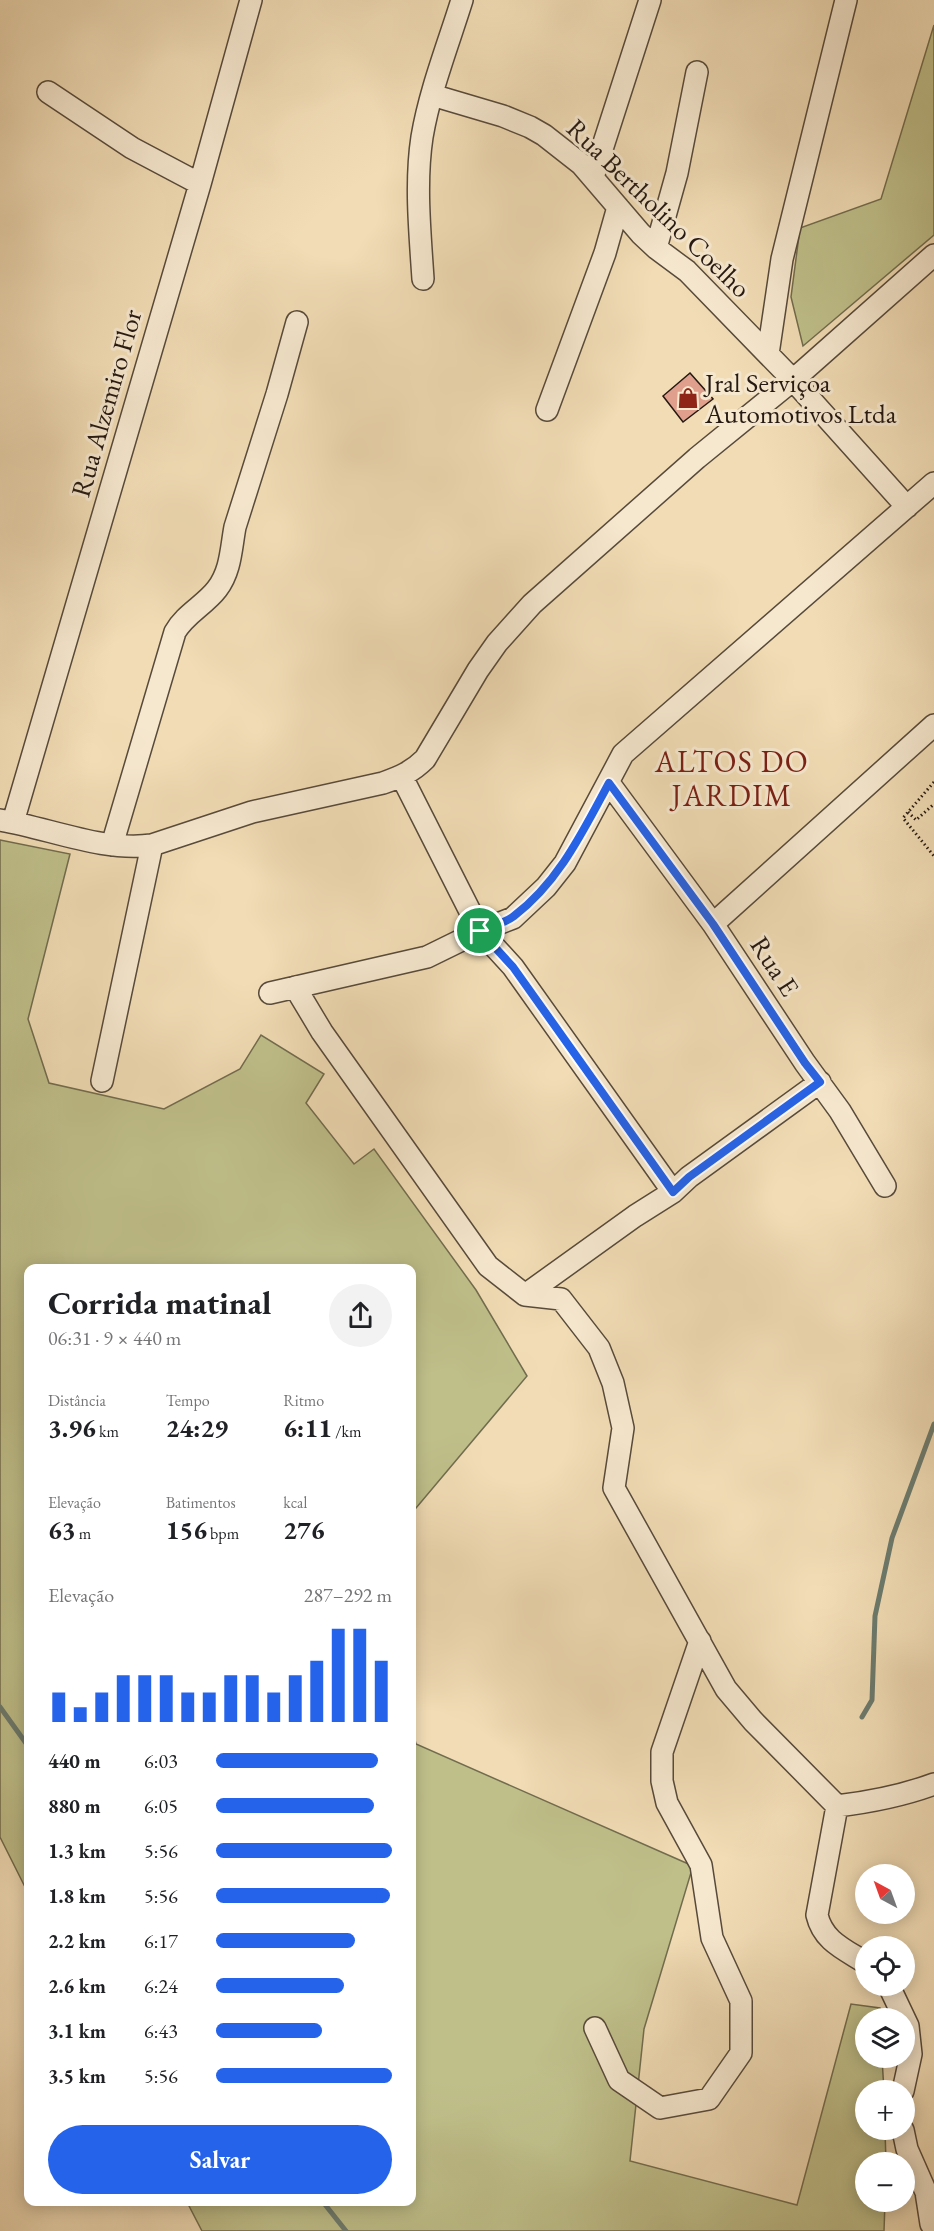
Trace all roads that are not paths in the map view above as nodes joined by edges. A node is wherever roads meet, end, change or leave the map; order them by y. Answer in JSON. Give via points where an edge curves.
{"nodes":[{"id":1,"x":251,"y":0,"type":"edge"},
{"id":2,"x":462,"y":0,"type":"edge"},
{"id":3,"x":650,"y":0,"type":"edge"},
{"id":4,"x":846,"y":0,"type":"edge"},
{"id":5,"x":697,"y":72,"type":"dead end"},
{"id":6,"x":48,"y":92,"type":"dead end"},
{"id":7,"x":432,"y":95,"type":"junction"},
{"id":8,"x":593,"y":177,"type":"junction"},
{"id":9,"x":200,"y":184,"type":"junction"},
{"id":10,"x":618,"y":207,"type":"junction"},
{"id":11,"x":656,"y":248,"type":"junction"},
{"id":12,"x":934,"y":255,"type":"edge"},
{"id":13,"x":423,"y":279,"type":"dead end"},
{"id":14,"x":297,"y":322,"type":"dead end"},
{"id":15,"x":768,"y":354,"type":"junction"},
{"id":16,"x":793,"y":380,"type":"junction"},
{"id":17,"x":547,"y":410,"type":"dead end"},
{"id":18,"x":934,"y":483,"type":"edge"},
{"id":19,"x":907,"y":507,"type":"junction"},
{"id":20,"x":934,"y":725,"type":"edge"},
{"id":21,"x":402,"y":777,"type":"junction"},
{"id":22,"x":609,"y":783,"type":"junction"},
{"id":23,"x":6,"y":821,"type":"edge"},
{"id":24,"x":112,"y":845,"type":"junction"},
{"id":25,"x":152,"y":845,"type":"junction"},
{"id":26,"x":713,"y":924,"type":"junction"},
{"id":27,"x":480,"y":931,"type":"junction"},
{"id":28,"x":296,"y":987,"type":"junction"},
{"id":29,"x":270,"y":993,"type":"dead end"},
{"id":30,"x":102,"y":1081,"type":"dead end"},
{"id":31,"x":820,"y":1082,"type":"junction"},
{"id":32,"x":885,"y":1186,"type":"dead end"},
{"id":33,"x":673,"y":1192,"type":"junction"},
{"id":34,"x":525,"y":1295,"type":"junction"},
{"id":35,"x":700,"y":1641,"type":"junction"},
{"id":36,"x":934,"y":1784,"type":"edge"},
{"id":37,"x":837,"y":1806,"type":"junction"},
{"id":38,"x":855,"y":1955,"type":"edge"},
{"id":39,"x":894,"y":1996,"type":"edge"},
{"id":40,"x":595,"y":2028,"type":"dead end"},
{"id":41,"x":905,"y":2080,"type":"edge"},
{"id":42,"x":905,"y":2140,"type":"edge"},
{"id":43,"x":934,"y":2226,"type":"edge"}],
"edges":[{"from":1,"to":9,"type":"street","name":"Rua Alzemiro Flor"},
{"from":2,"to":7,"type":"street"},
{"from":3,"to":8,"type":"street"},
{"from":4,"to":15,"type":"street","via":[[782,259]]},
{"from":5,"to":11,"type":"street","via":[[678,173]]},
{"from":6,"to":9,"type":"street","via":[[132,148]]},
{"from":7,"to":8,"type":"street","name":"Rua Bertholino Coelho","via":[[530,127]]},
{"from":7,"to":13,"type":"street","via":[[420,154]]},
{"from":8,"to":10,"type":"street","name":"Rua Bertholino Coelho"},
{"from":9,"to":23,"type":"street","name":"Rua Alzemiro Flor"},
{"from":10,"to":11,"type":"street","name":"Rua Bertholino Coelho"},
{"from":10,"to":17,"type":"street"},
{"from":11,"to":15,"type":"street","name":"Rua Bertholino Coelho","via":[[687,271]]},
{"from":12,"to":16,"type":"street"},
{"from":14,"to":24,"type":"street","via":[[235,527],[226,573],[218,588],[174,632]]},
{"from":15,"to":16,"type":"street","name":"Rua Bertholino Coelho"},
{"from":16,"to":19,"type":"street","name":"Rua Bertholino Coelho"},
{"from":16,"to":21,"type":"street","via":[[697,458],[532,604],[478,670],[425,759]]},
{"from":18,"to":19,"type":"street"},
{"from":19,"to":22,"type":"street","via":[[623,754]]},
{"from":20,"to":26,"type":"street"},
{"from":21,"to":25,"type":"street","via":[[252,812]]},
{"from":21,"to":27,"type":"street"},
{"from":22,"to":26,"type":"street","name":"Rua E"},
{"from":22,"to":27,"type":"street","via":[[565,863],[546,886],[513,918]]},
{"from":23,"to":24,"type":"street"},
{"from":24,"to":25,"type":"street"},
{"from":25,"to":30,"type":"street"},
{"from":26,"to":31,"type":"street","name":"Rua E"},
{"from":27,"to":28,"type":"street","via":[[427,957]]},
{"from":27,"to":33,"type":"street","via":[[513,967]]},
{"from":28,"to":29,"type":"street"},
{"from":28,"to":34,"type":"street","via":[[322,1032],[488,1266]]},
{"from":31,"to":32,"type":"street","name":"Rua E"},
{"from":31,"to":33,"type":"street"},
{"from":33,"to":34,"type":"street"},
{"from":34,"to":35,"type":"street","via":[[561,1299],[599,1348],[613,1383],[623,1428],[614,1488]]},
{"from":35,"to":37,"type":"street","via":[[726,1689]]},
{"from":35,"to":40,"type":"street","via":[[662,1752],[662,1781],[667,1803],[701,1865],[712,1938],[741,2001],[741,2053],[709,2098],[660,2108],[619,2080]]},
{"from":36,"to":37,"type":"street","via":[[880,1800]]},
{"from":37,"to":38,"type":"street","via":[[817,1915],[820,1928],[831,1940]]},
{"from":39,"to":41,"type":"street","via":[[908,2026],[911,2054]]},
{"from":42,"to":43,"type":"street","via":[[926,2192]]}]}
